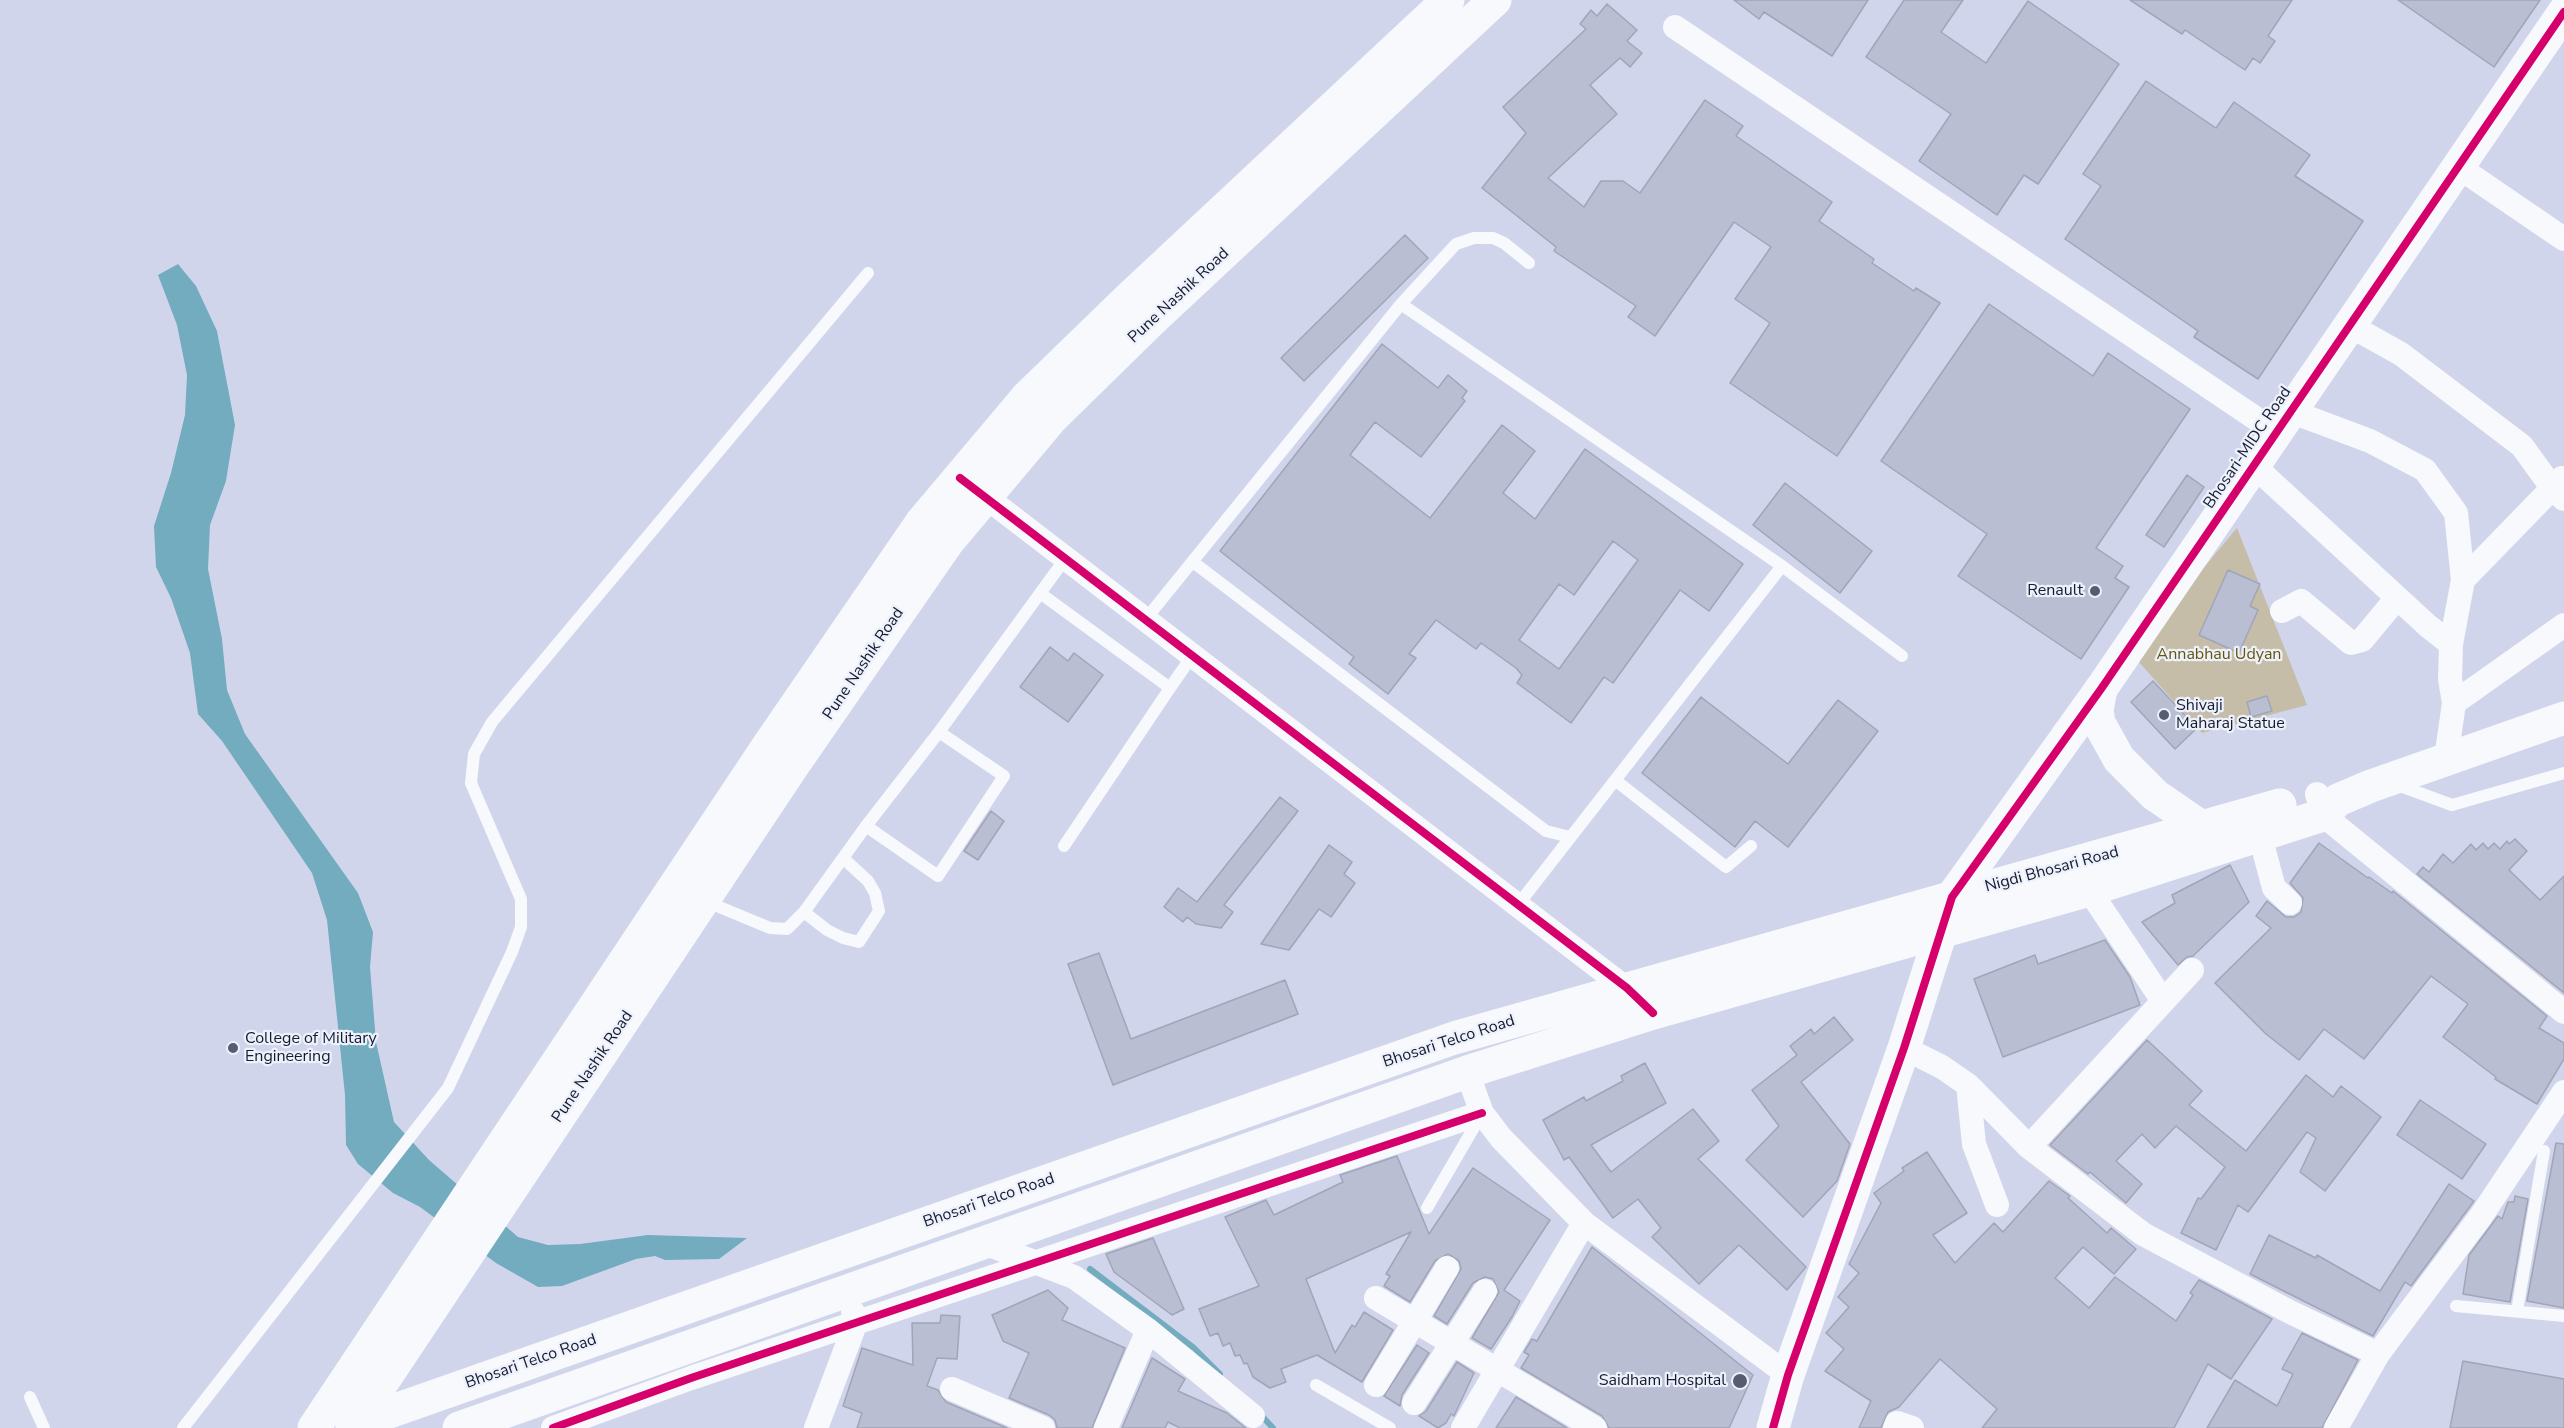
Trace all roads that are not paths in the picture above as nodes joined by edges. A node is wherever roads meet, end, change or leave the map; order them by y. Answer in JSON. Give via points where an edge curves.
{"nodes":[{"id":1,"x":1448,"y":0,"type":"edge"},
{"id":2,"x":1495,"y":0,"type":"edge"},
{"id":3,"x":2564,"y":13,"type":"edge"},
{"id":4,"x":1675,"y":27,"type":"dead end"},
{"id":5,"x":2457,"y":166,"type":"junction"},
{"id":6,"x":2564,"y":238,"type":"edge"},
{"id":7,"x":1529,"y":263,"type":"dead end"},
{"id":8,"x":868,"y":273,"type":"dead end"},
{"id":9,"x":1401,"y":304,"type":"junction"},
{"id":10,"x":2349,"y":324,"type":"junction"},
{"id":11,"x":2283,"y":421,"type":"junction"},
{"id":12,"x":2253,"y":465,"type":"junction"},
{"id":13,"x":960,"y":478,"type":"junction"},
{"id":14,"x":2560,"y":488,"type":"edge"},
{"id":15,"x":985,"y":497,"type":"junction"},
{"id":16,"x":1065,"y":559,"type":"junction"},
{"id":17,"x":1193,"y":562,"type":"junction"},
{"id":18,"x":1782,"y":566,"type":"junction"},
{"id":19,"x":2463,"y":580,"type":"junction"},
{"id":20,"x":1040,"y":593,"type":"junction"},
{"id":21,"x":2397,"y":598,"type":"junction"},
{"id":22,"x":2282,"y":611,"type":"dead end"},
{"id":23,"x":1145,"y":620,"type":"junction"},
{"id":24,"x":2564,"y":625,"type":"edge"},
{"id":25,"x":2451,"y":644,"type":"junction"},
{"id":26,"x":1192,"y":656,"type":"junction"},
{"id":27,"x":1902,"y":656,"type":"dead end"},
{"id":28,"x":1170,"y":688,"type":"junction"},
{"id":29,"x":2101,"y":689,"type":"junction"},
{"id":30,"x":2454,"y":703,"type":"junction"},
{"id":31,"x":2564,"y":718,"type":"edge"},
{"id":32,"x":939,"y":732,"type":"junction"},
{"id":33,"x":2446,"y":759,"type":"junction"},
{"id":34,"x":2564,"y":773,"type":"edge"},
{"id":35,"x":1615,"y":780,"type":"junction"},
{"id":36,"x":2385,"y":781,"type":"junction"},
{"id":37,"x":2326,"y":803,"type":"junction"},
{"id":38,"x":2257,"y":824,"type":"junction"},
{"id":39,"x":866,"y":826,"type":"junction"},
{"id":40,"x":2203,"y":828,"type":"junction"},
{"id":41,"x":1570,"y":837,"type":"junction"},
{"id":42,"x":1064,"y":846,"type":"dead end"},
{"id":43,"x":1751,"y":846,"type":"dead end"},
{"id":44,"x":843,"y":858,"type":"junction"},
{"id":45,"x":2089,"y":890,"type":"junction"},
{"id":46,"x":1952,"y":897,"type":"junction"},
{"id":47,"x":704,"y":900,"type":"junction"},
{"id":48,"x":2290,"y":903,"type":"dead end"},
{"id":49,"x":1517,"y":906,"type":"junction"},
{"id":50,"x":804,"y":912,"type":"junction"},
{"id":51,"x":1941,"y":931,"type":"junction"},
{"id":52,"x":2192,"y":970,"type":"dead end"},
{"id":53,"x":1627,"y":988,"type":"junction"},
{"id":54,"x":2163,"y":1001,"type":"junction"},
{"id":55,"x":2564,"y":1012,"type":"edge"},
{"id":56,"x":1653,"y":1013,"type":"junction"},
{"id":57,"x":1904,"y":1048,"type":"junction"},
{"id":58,"x":1467,"y":1072,"type":"junction"},
{"id":59,"x":1968,"y":1085,"type":"junction"},
{"id":60,"x":2564,"y":1092,"type":"edge"},
{"id":61,"x":1482,"y":1113,"type":"junction"},
{"id":62,"x":2029,"y":1147,"type":"junction"},
{"id":63,"x":2544,"y":1151,"type":"dead end"},
{"id":64,"x":1997,"y":1205,"type":"dead end"},
{"id":65,"x":1427,"y":1208,"type":"dead end"},
{"id":66,"x":1584,"y":1223,"type":"junction"},
{"id":67,"x":984,"y":1243,"type":"junction"},
{"id":68,"x":1035,"y":1262,"type":"junction"},
{"id":69,"x":1447,"y":1268,"type":"dead end"},
{"id":70,"x":848,"y":1291,"type":"junction"},
{"id":71,"x":1485,"y":1291,"type":"dead end"},
{"id":72,"x":1376,"y":1298,"type":"dead end"},
{"id":73,"x":2456,"y":1306,"type":"dead end"},
{"id":74,"x":2517,"y":1311,"type":"junction"},
{"id":75,"x":2564,"y":1316,"type":"edge"},
{"id":76,"x":856,"y":1322,"type":"junction"},
{"id":77,"x":1415,"y":1322,"type":"junction"},
{"id":78,"x":1148,"y":1330,"type":"junction"},
{"id":79,"x":1451,"y":1344,"type":"junction"},
{"id":80,"x":2378,"y":1354,"type":"junction"},
{"id":81,"x":1497,"y":1370,"type":"junction"},
{"id":82,"x":1788,"y":1376,"type":"junction"},
{"id":83,"x":1316,"y":1385,"type":"dead end"},
{"id":84,"x":1376,"y":1385,"type":"dead end"},
{"id":85,"x":952,"y":1389,"type":"dead end"},
{"id":86,"x":30,"y":1397,"type":"dead end"},
{"id":87,"x":1414,"y":1403,"type":"dead end"},
{"id":88,"x":1253,"y":1416,"type":"dead end"},
{"id":89,"x":354,"y":1426,"type":"edge"},
{"id":90,"x":44,"y":1428,"type":"edge"},
{"id":91,"x":183,"y":1428,"type":"edge"},
{"id":92,"x":314,"y":1428,"type":"edge"},
{"id":93,"x":459,"y":1428,"type":"edge"},
{"id":94,"x":554,"y":1428,"type":"edge"},
{"id":95,"x":816,"y":1428,"type":"edge"},
{"id":96,"x":1043,"y":1428,"type":"edge"},
{"id":97,"x":1106,"y":1428,"type":"edge"},
{"id":98,"x":1390,"y":1428,"type":"edge"},
{"id":99,"x":1463,"y":1428,"type":"edge"},
{"id":100,"x":1595,"y":1428,"type":"edge"},
{"id":101,"x":1773,"y":1428,"type":"edge"},
{"id":102,"x":1895,"y":1428,"type":"edge"},
{"id":103,"x":1912,"y":1428,"type":"edge"},
{"id":104,"x":2336,"y":1428,"type":"edge"}],
"edges":[{"from":1,"to":13,"type":"main road","name":"Pune Nashik Road","via":[[1053,371]]},
{"from":2,"to":15,"type":"main road","name":"Pune Nashik Road","via":[[1151,321],[1052,418]]},
{"from":3,"to":5,"type":"main road","name":"Bhosari-MIDC Road"},
{"from":4,"to":11,"type":"street"},
{"from":5,"to":6,"type":"street"},
{"from":5,"to":10,"type":"main road","name":"Bhosari-MIDC Road"},
{"from":7,"to":9,"type":"lane","via":[[1493,238],[1474,238],[1456,244]]},
{"from":8,"to":91,"type":"lane","via":[[492,722],[474,754],[471,783],[521,899],[522,927],[512,952],[447,1088]]},
{"from":9,"to":17,"type":"lane"},
{"from":9,"to":18,"type":"lane"},
{"from":10,"to":11,"type":"main road","name":"Bhosari-MIDC Road"},
{"from":10,"to":14,"type":"street","via":[[2401,354],[2522,446]]},
{"from":11,"to":12,"type":"main road","name":"Bhosari-MIDC Road"},
{"from":11,"to":19,"type":"street","via":[[2370,441],[2425,470],[2456,513]]},
{"from":12,"to":21,"type":"street"},
{"from":12,"to":29,"type":"main road","name":"Bhosari-MIDC Road"},
{"from":13,"to":15,"type":"street"},
{"from":13,"to":92,"type":"main road","name":"Pune Nashik Road","via":[[921,524],[775,737]]},
{"from":14,"to":19,"type":"street"},
{"from":15,"to":16,"type":"street"},
{"from":15,"to":47,"type":"main road","name":"Pune Nashik Road","via":[[946,543]]},
{"from":16,"to":20,"type":"lane"},
{"from":16,"to":23,"type":"street"},
{"from":17,"to":23,"type":"lane"},
{"from":17,"to":41,"type":"lane","via":[[1546,831]]},
{"from":18,"to":27,"type":"lane"},
{"from":18,"to":35,"type":"lane"},
{"from":19,"to":25,"type":"street"},
{"from":20,"to":28,"type":"lane"},
{"from":20,"to":32,"type":"lane"},
{"from":21,"to":22,"type":"street","via":[[2362,640],[2351,643],[2301,601]]},
{"from":21,"to":25,"type":"street"},
{"from":23,"to":26,"type":"street"},
{"from":24,"to":30,"type":"street"},
{"from":25,"to":30,"type":"street"},
{"from":26,"to":28,"type":"lane"},
{"from":26,"to":49,"type":"street"},
{"from":28,"to":42,"type":"lane"},
{"from":29,"to":40,"type":"main road","via":[[2099,723],[2119,759],[2155,795]]},
{"from":29,"to":46,"type":"main road","name":"Bhosari-MIDC Road"},
{"from":30,"to":33,"type":"street"},
{"from":31,"to":33,"type":"main road","name":"Nigdi Bhosari Road"},
{"from":32,"to":39,"type":"lane"},
{"from":32,"to":39,"type":"lane","via":[[1004,776],[938,876]]},
{"from":33,"to":36,"type":"main road","name":"Nigdi Bhosari Road"},
{"from":34,"to":36,"type":"lane","via":[[2452,805]]},
{"from":35,"to":41,"type":"lane"},
{"from":35,"to":43,"type":"lane","via":[[1726,867]]},
{"from":36,"to":37,"type":"main road","name":"Nigdi Bhosari Road"},
{"from":37,"to":38,"type":"main road","name":"Nigdi Bhosari Road"},
{"from":37,"to":55,"type":"street"},
{"from":38,"to":40,"type":"main road","name":"Nigdi Bhosari Road"},
{"from":38,"to":45,"type":"main road","name":"Nigdi Bhosari Road"},
{"from":38,"to":48,"type":"street","via":[[2274,888]]},
{"from":39,"to":44,"type":"lane"},
{"from":40,"to":46,"type":"main road","name":"Nigdi Bhosari Road"},
{"from":41,"to":49,"type":"lane"},
{"from":44,"to":50,"type":"lane"},
{"from":44,"to":50,"type":"lane","via":[[868,881],[879,911],[859,942],[826,930]]},
{"from":45,"to":51,"type":"main road","name":"Nigdi Bhosari Road"},
{"from":45,"to":54,"type":"street"},
{"from":46,"to":51,"type":"main road","name":"Bhosari-MIDC Road"},
{"from":46,"to":53,"type":"main road","name":"Nigdi Bhosari Road"},
{"from":47,"to":50,"type":"lane","via":[[770,928],[787,929]]},
{"from":47,"to":89,"type":"main road","name":"Pune Nashik Road"},
{"from":49,"to":53,"type":"street"},
{"from":51,"to":56,"type":"main road","name":"Nigdi Bhosari Road"},
{"from":51,"to":57,"type":"main road","name":"Bhosari-MIDC Road"},
{"from":52,"to":54,"type":"street"},
{"from":53,"to":56,"type":"street"},
{"from":53,"to":89,"type":"main road","name":"Bhosari Telco Road","via":[[1454,1038]]},
{"from":54,"to":62,"type":"street"},
{"from":56,"to":58,"type":"main road"},
{"from":57,"to":59,"type":"street"},
{"from":57,"to":82,"type":"main road","name":"Bhosari-MIDC Road"},
{"from":58,"to":61,"type":"street"},
{"from":58,"to":67,"type":"main road"},
{"from":59,"to":62,"type":"street"},
{"from":59,"to":64,"type":"street","via":[[1974,1143]]},
{"from":60,"to":80,"type":"street","via":[[2481,1216]]},
{"from":61,"to":65,"type":"lane"},
{"from":61,"to":66,"type":"street","via":[[1501,1138]]},
{"from":61,"to":68,"type":"street"},
{"from":62,"to":80,"type":"street","via":[[2143,1234]]},
{"from":63,"to":74,"type":"lane"},
{"from":66,"to":81,"type":"street"},
{"from":66,"to":82,"type":"street"},
{"from":67,"to":68,"type":"street"},
{"from":67,"to":70,"type":"main road"},
{"from":68,"to":76,"type":"street"},
{"from":68,"to":78,"type":"street","via":[[1074,1277]]},
{"from":69,"to":77,"type":"street"},
{"from":70,"to":76,"type":"street"},
{"from":70,"to":93,"type":"main road"},
{"from":71,"to":79,"type":"street"},
{"from":72,"to":77,"type":"street"},
{"from":73,"to":74,"type":"lane"},
{"from":74,"to":75,"type":"lane"},
{"from":76,"to":94,"type":"street"},
{"from":76,"to":95,"type":"street"},
{"from":77,"to":79,"type":"street"},
{"from":77,"to":84,"type":"street"},
{"from":78,"to":88,"type":"street"},
{"from":78,"to":97,"type":"street"},
{"from":79,"to":81,"type":"street"},
{"from":79,"to":87,"type":"street"},
{"from":80,"to":104,"type":"street"},
{"from":81,"to":99,"type":"street"},
{"from":81,"to":100,"type":"street"},
{"from":82,"to":101,"type":"main road","name":"Bhosari-MIDC Road"},
{"from":83,"to":98,"type":"lane"},
{"from":85,"to":96,"type":"street"},
{"from":86,"to":90,"type":"lane"},
{"from":102,"to":103,"type":"street","via":[[1897,1423]]}]}
